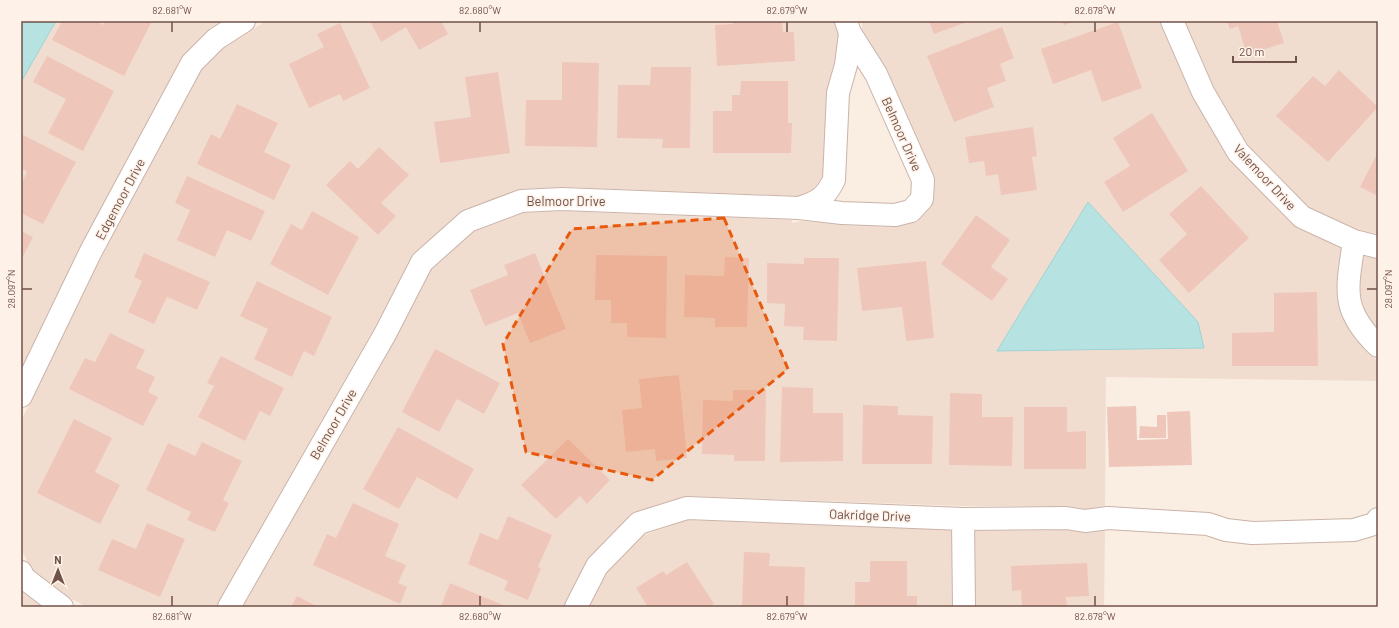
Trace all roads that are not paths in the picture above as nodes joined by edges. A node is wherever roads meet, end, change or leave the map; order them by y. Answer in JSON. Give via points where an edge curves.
{"nodes":[{"id":1,"x":244,"y":21,"type":"edge"},
{"id":2,"x":1172,"y":21,"type":"edge"},
{"id":3,"x":848,"y":27,"type":"edge"},
{"id":4,"x":799,"y":208,"type":"junction"},
{"id":5,"x":1354,"y":241,"type":"junction"},
{"id":6,"x":1378,"y":247,"type":"edge"},
{"id":7,"x":1378,"y":346,"type":"edge"},
{"id":8,"x":21,"y":396,"type":"edge"},
{"id":9,"x":963,"y":518,"type":"junction"},
{"id":10,"x":1378,"y":519,"type":"edge"},
{"id":11,"x":21,"y":572,"type":"edge"},
{"id":12,"x":62,"y":607,"type":"edge"},
{"id":13,"x":229,"y":607,"type":"edge"},
{"id":14,"x":576,"y":607,"type":"edge"},
{"id":15,"x":964,"y":607,"type":"edge"}],
"edges":[{"from":1,"to":8,"type":"street","name":"Edgemoor Drive","via":[[216,38],[192,63],[91,252]]},
{"from":2,"to":5,"type":"street","name":"Valemoor Drive","via":[[1203,92],[1238,152],[1302,217]]},
{"from":3,"to":4,"type":"street","via":[[846,65],[838,93],[834,180],[827,193],[816,202]]},
{"from":3,"to":4,"type":"street","name":"Belmoor Drive","via":[[876,74],[923,180],[922,200],[911,211],[895,215]]},
{"from":4,"to":13,"type":"street","name":"Belmoor Drive","via":[[562,199],[521,201],[468,221],[422,262],[381,340]]},
{"from":5,"to":6,"type":"street","name":"Valemoor Drive"},
{"from":5,"to":7,"type":"street","via":[[1348,285],[1352,313],[1363,331]]},
{"from":9,"to":10,"type":"street","name":"Oakridge Drive","via":[[1066,518],[1086,521],[1108,518],[1208,524],[1226,530],[1252,533],[1354,530],[1374,524]]},
{"from":9,"to":14,"type":"street","name":"Oakridge Drive","via":[[687,508],[639,523],[597,566]]},
{"from":9,"to":15,"type":"street"},
{"from":11,"to":12,"type":"street","via":[[24,578]]}]}
